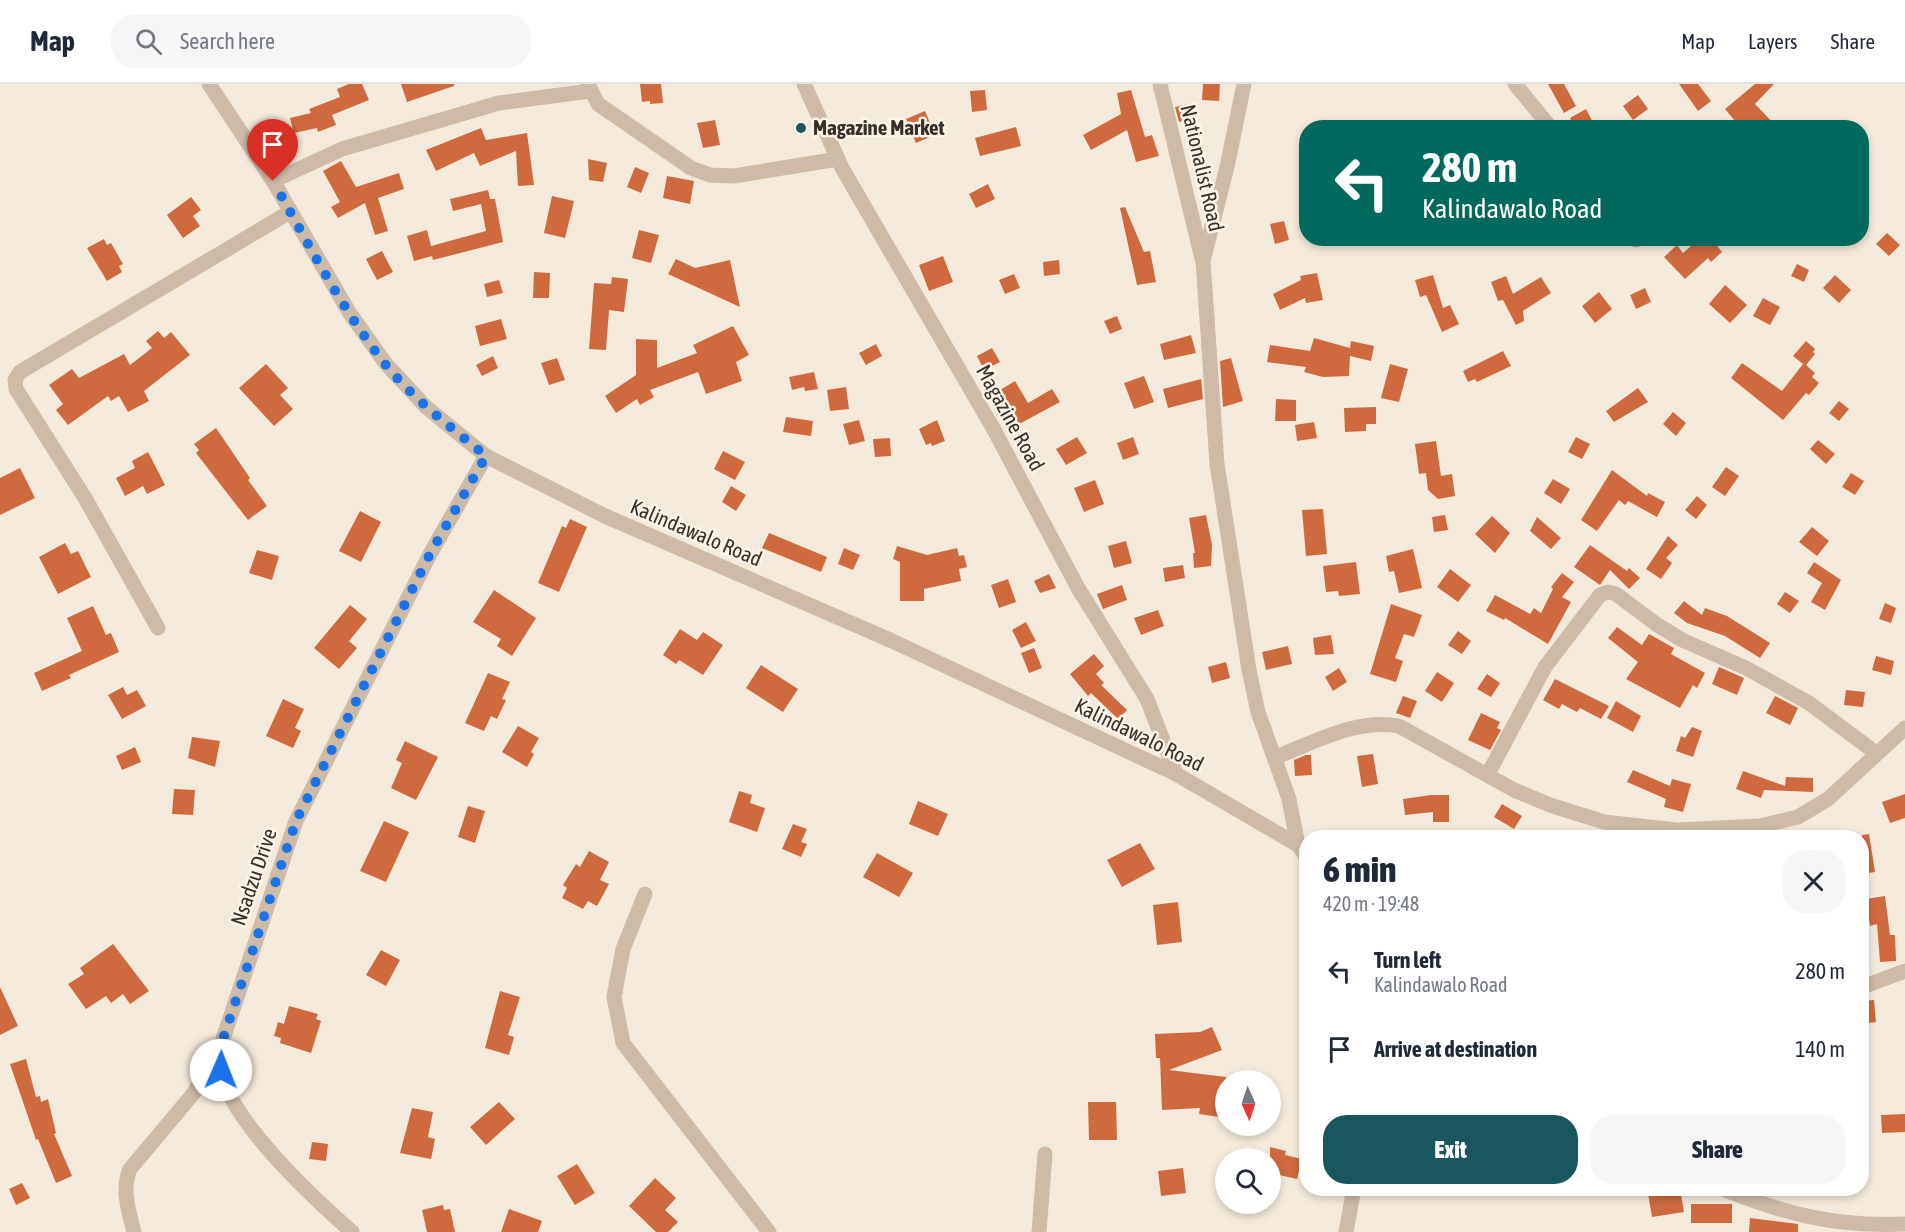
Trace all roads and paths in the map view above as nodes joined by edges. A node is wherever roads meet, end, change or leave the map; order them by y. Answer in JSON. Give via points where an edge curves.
{"nodes":[{"id":1,"x":209,"y":84,"type":"edge"},
{"id":2,"x":804,"y":84,"type":"edge"},
{"id":3,"x":1160,"y":84,"type":"edge"},
{"id":4,"x":1244,"y":84,"type":"edge"},
{"id":5,"x":1515,"y":84,"type":"edge"},
{"id":6,"x":589,"y":88,"type":"edge"},
{"id":7,"x":1544,"y":120,"type":"edge"},
{"id":8,"x":838,"y":159,"type":"junction"},
{"id":9,"x":273,"y":181,"type":"junction"},
{"id":10,"x":290,"y":212,"type":"junction"},
{"id":11,"x":1203,"y":261,"type":"junction"},
{"id":12,"x":486,"y":456,"type":"junction"},
{"id":13,"x":159,"y":628,"type":"dead end"},
{"id":14,"x":1905,"y":728,"type":"edge"},
{"id":15,"x":1876,"y":753,"type":"junction"},
{"id":16,"x":1276,"y":757,"type":"junction"},
{"id":17,"x":1176,"y":774,"type":"junction"},
{"id":18,"x":1488,"y":774,"type":"junction"},
{"id":19,"x":1299,"y":838,"type":"edge"},
{"id":20,"x":1299,"y":848,"type":"edge"},
{"id":21,"x":645,"y":894,"type":"dead end"},
{"id":22,"x":1905,"y":971,"type":"edge"},
{"id":23,"x":1869,"y":984,"type":"edge"},
{"id":24,"x":217,"y":1057,"type":"junction"},
{"id":25,"x":1045,"y":1154,"type":"dead end"},
{"id":26,"x":1353,"y":1196,"type":"edge"},
{"id":27,"x":1740,"y":1196,"type":"edge"},
{"id":28,"x":1905,"y":1224,"type":"edge"},
{"id":29,"x":761,"y":1229,"type":"edge"},
{"id":30,"x":134,"y":1232,"type":"edge"},
{"id":31,"x":352,"y":1232,"type":"edge"},
{"id":32,"x":1039,"y":1232,"type":"edge"},
{"id":33,"x":1346,"y":1232,"type":"edge"}],
"edges":[{"from":1,"to":9,"type":"street","name":"Kalindawalo Road"},
{"from":2,"to":8,"type":"street","name":"Magazine Road"},
{"from":3,"to":11,"type":"street","name":"Nationalist Road"},
{"from":4,"to":11,"type":"street"},
{"from":5,"to":7,"type":"street"},
{"from":6,"to":8,"type":"street","via":[[598,104],[691,168],[710,175],[734,176]]},
{"from":6,"to":9,"type":"street","via":[[499,103],[342,149]]},
{"from":8,"to":17,"type":"street","name":"Magazine Road","via":[[993,428],[1078,588],[1147,699]]},
{"from":9,"to":10,"type":"street","name":"Kalindawalo Road"},
{"from":10,"to":12,"type":"street","name":"Kalindawalo Road","via":[[349,312],[386,364],[426,407]]},
{"from":10,"to":13,"type":"street","via":[[20,372],[15,381],[16,389],[85,498]]},
{"from":11,"to":16,"type":"street","via":[[1217,464],[1249,670],[1258,712]]},
{"from":12,"to":17,"type":"street","name":"Kalindawalo Road","via":[[605,516],[890,640]]},
{"from":12,"to":24,"type":"street","name":"Nsadzu Drive","via":[[430,554],[296,821]]},
{"from":14,"to":15,"type":"street"},
{"from":15,"to":18,"type":"street","via":[[1828,799],[1798,818],[1760,826],[1677,830],[1604,822],[1550,805]]},
{"from":15,"to":18,"type":"street","via":[[1809,704],[1746,668],[1682,640],[1608,592],[1600,595],[1545,667]]},
{"from":16,"to":18,"type":"street","via":[[1354,727],[1379,722],[1400,726]]},
{"from":16,"to":19,"type":"street"},
{"from":17,"to":20,"type":"street","name":"Kalindawalo Road"},
{"from":21,"to":29,"type":"street","via":[[623,949],[614,997],[623,1043]]},
{"from":22,"to":23,"type":"street"},
{"from":24,"to":30,"type":"street","name":"Nsadzu Drive","via":[[193,1094],[130,1169],[125,1191]]},
{"from":24,"to":31,"type":"street","via":[[228,1093],[251,1131]]},
{"from":25,"to":32,"type":"street"},
{"from":26,"to":33,"type":"street"},
{"from":27,"to":28,"type":"street","via":[[1814,1220]]}]}
